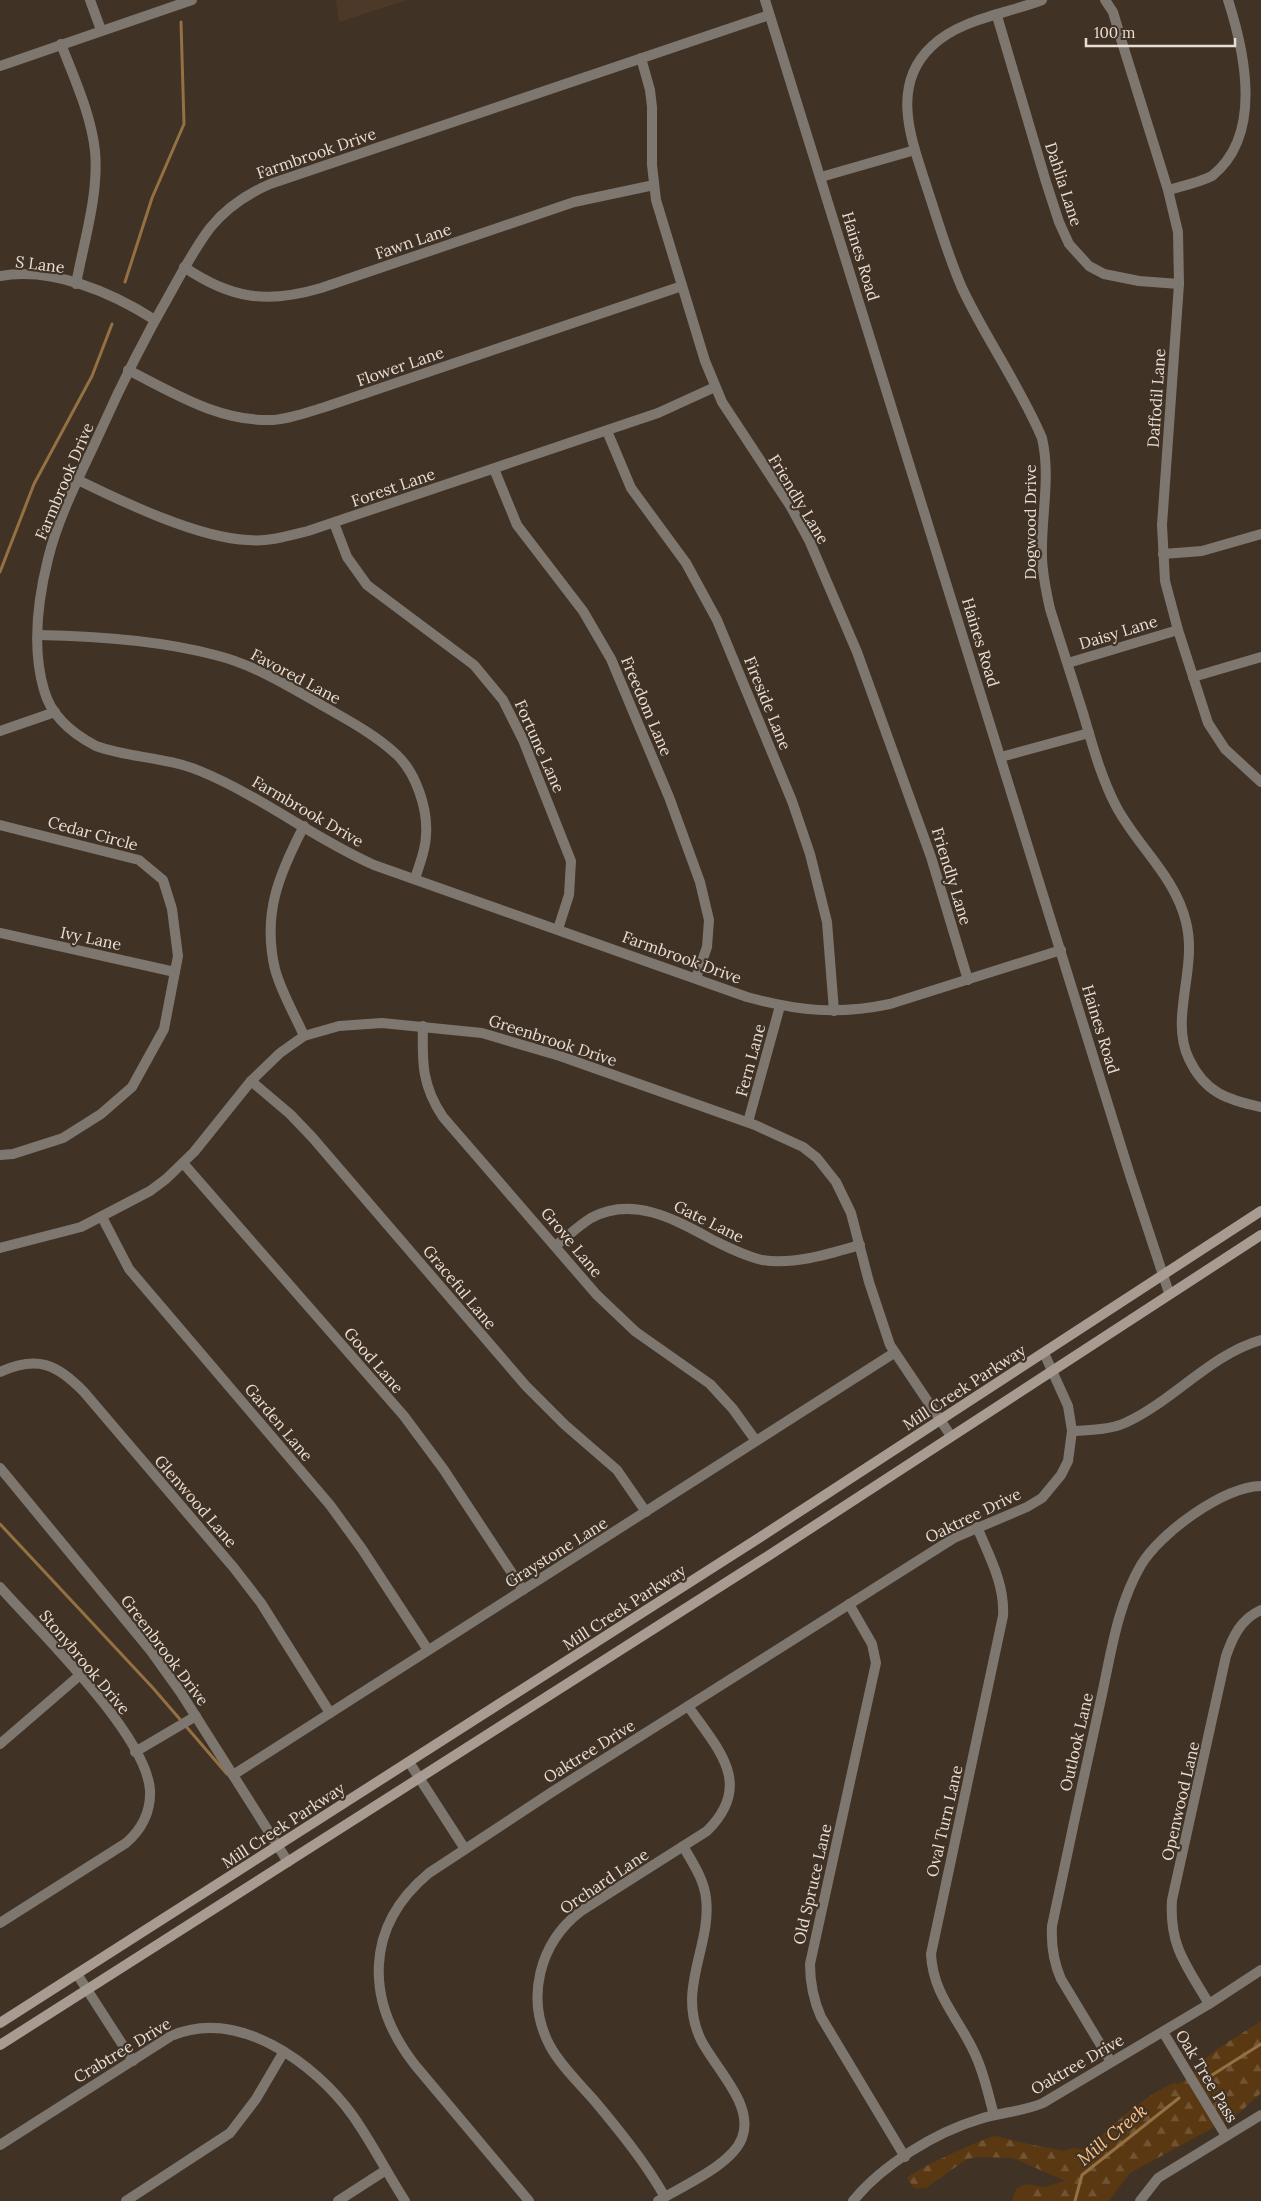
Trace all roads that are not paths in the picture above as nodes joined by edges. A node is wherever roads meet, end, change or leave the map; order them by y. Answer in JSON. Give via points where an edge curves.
{"nodes":[{"id":1,"x":90,"y":0,"type":"edge"},
{"id":2,"x":192,"y":0,"type":"edge"},
{"id":3,"x":765,"y":0,"type":"edge"},
{"id":4,"x":1042,"y":0,"type":"edge"},
{"id":5,"x":1105,"y":0,"type":"edge"},
{"id":6,"x":1228,"y":0,"type":"edge"},
{"id":7,"x":769,"y":14,"type":"junction"},
{"id":8,"x":997,"y":16,"type":"junction"},
{"id":9,"x":101,"y":30,"type":"junction"},
{"id":10,"x":61,"y":44,"type":"junction"},
{"id":11,"x":641,"y":58,"type":"junction"},
{"id":12,"x":0,"y":66,"type":"edge"},
{"id":13,"x":915,"y":150,"type":"junction"},
{"id":14,"x":821,"y":177,"type":"junction"},
{"id":15,"x":654,"y":185,"type":"junction"},
{"id":16,"x":1168,"y":190,"type":"junction"},
{"id":17,"x":184,"y":267,"type":"junction"},
{"id":18,"x":0,"y":276,"type":"edge"},
{"id":19,"x":76,"y":284,"type":"junction"},
{"id":20,"x":1179,"y":284,"type":"junction"},
{"id":21,"x":682,"y":286,"type":"junction"},
{"id":22,"x":155,"y":320,"type":"junction"},
{"id":23,"x":128,"y":370,"type":"junction"},
{"id":24,"x":715,"y":387,"type":"junction"},
{"id":25,"x":607,"y":431,"type":"junction"},
{"id":26,"x":494,"y":469,"type":"junction"},
{"id":27,"x":78,"y":480,"type":"junction"},
{"id":28,"x":334,"y":523,"type":"junction"},
{"id":29,"x":1261,"y":534,"type":"edge"},
{"id":30,"x":1163,"y":554,"type":"junction"},
{"id":31,"x":1178,"y":630,"type":"junction"},
{"id":32,"x":39,"y":635,"type":"junction"},
{"id":33,"x":1261,"y":657,"type":"edge"},
{"id":34,"x":1068,"y":663,"type":"junction"},
{"id":35,"x":1193,"y":676,"type":"junction"},
{"id":36,"x":55,"y":712,"type":"junction"},
{"id":37,"x":0,"y":731,"type":"edge"},
{"id":38,"x":1088,"y":733,"type":"junction"},
{"id":39,"x":1001,"y":758,"type":"junction"},
{"id":40,"x":1261,"y":782,"type":"edge"},
{"id":41,"x":0,"y":825,"type":"edge"},
{"id":42,"x":304,"y":826,"type":"junction"},
{"id":43,"x":415,"y":879,"type":"junction"},
{"id":44,"x":558,"y":929,"type":"junction"},
{"id":45,"x":0,"y":934,"type":"edge"},
{"id":46,"x":1061,"y":950,"type":"junction"},
{"id":47,"x":175,"y":972,"type":"junction"},
{"id":48,"x":696,"y":978,"type":"junction"},
{"id":49,"x":968,"y":980,"type":"junction"},
{"id":50,"x":780,"y":1006,"type":"junction"},
{"id":51,"x":834,"y":1011,"type":"junction"},
{"id":52,"x":423,"y":1026,"type":"junction"},
{"id":53,"x":304,"y":1036,"type":"junction"},
{"id":54,"x":251,"y":1081,"type":"junction"},
{"id":55,"x":1261,"y":1107,"type":"edge"},
{"id":56,"x":748,"y":1122,"type":"junction"},
{"id":57,"x":0,"y":1155,"type":"edge"},
{"id":58,"x":183,"y":1163,"type":"junction"},
{"id":59,"x":1261,"y":1211,"type":"edge"},
{"id":60,"x":102,"y":1217,"type":"junction"},
{"id":61,"x":1261,"y":1235,"type":"edge"},
{"id":62,"x":860,"y":1245,"type":"junction"},
{"id":63,"x":555,"y":1246,"type":"junction"},
{"id":64,"x":0,"y":1248,"type":"edge"},
{"id":65,"x":1163,"y":1274,"type":"junction"},
{"id":66,"x":1169,"y":1293,"type":"junction"},
{"id":67,"x":1261,"y":1340,"type":"edge"},
{"id":68,"x":894,"y":1353,"type":"junction"},
{"id":69,"x":1044,"y":1353,"type":"junction"},
{"id":70,"x":1052,"y":1371,"type":"junction"},
{"id":71,"x":0,"y":1372,"type":"edge"},
{"id":72,"x":940,"y":1420,"type":"junction"},
{"id":73,"x":1072,"y":1431,"type":"junction"},
{"id":74,"x":951,"y":1436,"type":"junction"},
{"id":75,"x":756,"y":1441,"type":"junction"},
{"id":76,"x":0,"y":1468,"type":"edge"},
{"id":77,"x":1261,"y":1486,"type":"edge"},
{"id":78,"x":646,"y":1512,"type":"junction"},
{"id":79,"x":977,"y":1527,"type":"junction"},
{"id":80,"x":523,"y":1590,"type":"junction"},
{"id":81,"x":2,"y":1591,"type":"edge"},
{"id":82,"x":849,"y":1604,"type":"junction"},
{"id":83,"x":1261,"y":1610,"type":"edge"},
{"id":84,"x":428,"y":1650,"type":"junction"},
{"id":85,"x":80,"y":1675,"type":"junction"},
{"id":86,"x":688,"y":1706,"type":"junction"},
{"id":87,"x":330,"y":1713,"type":"junction"},
{"id":88,"x":196,"y":1716,"type":"junction"},
{"id":89,"x":0,"y":1744,"type":"edge"},
{"id":90,"x":135,"y":1752,"type":"junction"},
{"id":91,"x":409,"y":1762,"type":"junction"},
{"id":92,"x":233,"y":1775,"type":"junction"},
{"id":93,"x":419,"y":1779,"type":"junction"},
{"id":94,"x":278,"y":1846,"type":"junction"},
{"id":95,"x":683,"y":1846,"type":"junction"},
{"id":96,"x":465,"y":1848,"type":"junction"},
{"id":97,"x":288,"y":1862,"type":"junction"},
{"id":98,"x":0,"y":1923,"type":"edge"},
{"id":99,"x":1261,"y":1970,"type":"edge"},
{"id":100,"x":77,"y":1974,"type":"junction"},
{"id":101,"x":87,"y":1990,"type":"junction"},
{"id":102,"x":1209,"y":2004,"type":"junction"},
{"id":103,"x":0,"y":2023,"type":"edge"},
{"id":104,"x":1163,"y":2032,"type":"junction"},
{"id":105,"x":0,"y":2045,"type":"edge"},
{"id":106,"x":283,"y":2052,"type":"junction"},
{"id":107,"x":133,"y":2061,"type":"junction"},
{"id":108,"x":1111,"y":2062,"type":"junction"},
{"id":109,"x":994,"y":2115,"type":"junction"},
{"id":110,"x":1261,"y":2115,"type":"edge"},
{"id":111,"x":1226,"y":2136,"type":"junction"},
{"id":112,"x":0,"y":2145,"type":"edge"},
{"id":113,"x":905,"y":2157,"type":"junction"},
{"id":114,"x":386,"y":2170,"type":"junction"},
{"id":115,"x":662,"y":2199,"type":"edge"},
{"id":116,"x":126,"y":2201,"type":"edge"},
{"id":117,"x":338,"y":2201,"type":"edge"},
{"id":118,"x":405,"y":2201,"type":"edge"},
{"id":119,"x":529,"y":2201,"type":"edge"},
{"id":120,"x":853,"y":2201,"type":"edge"},
{"id":121,"x":1140,"y":2201,"type":"edge"}],
"edges":[{"from":1,"to":9,"type":"street"},
{"from":2,"to":9,"type":"street"},
{"from":3,"to":7,"type":"street","name":"Haines Road"},
{"from":4,"to":8,"type":"street","name":"Dogwood Drive"},
{"from":5,"to":16,"type":"street","name":"Daffodil Lane","via":[[1113,12]]},
{"from":6,"to":16,"type":"street","via":[[1253,80],[1255,112],[1243,148],[1228,165],[1198,181]]},
{"from":7,"to":11,"type":"street","name":"Farmbrook Drive"},
{"from":7,"to":14,"type":"street","name":"Haines Road"},
{"from":8,"to":13,"type":"street","name":"Dogwood Drive","via":[[953,31],[922,57],[913,72],[907,96],[907,117]]},
{"from":8,"to":20,"type":"street","name":"Dahlia Lane","via":[[1048,190],[1069,244],[1088,266],[1104,274],[1121,279]]},
{"from":9,"to":10,"type":"street"},
{"from":10,"to":12,"type":"street"},
{"from":10,"to":19,"type":"street","via":[[88,120],[94,150],[94,184]]},
{"from":11,"to":15,"type":"street","name":"Friendly Lane","via":[[652,107]]},
{"from":11,"to":17,"type":"street","name":"Farmbrook Drive","via":[[254,190],[224,212]]},
{"from":13,"to":14,"type":"street"},
{"from":13,"to":34,"type":"street","name":"Dogwood Drive","via":[[963,290],[1042,438],[1046,464],[1043,580]]},
{"from":14,"to":39,"type":"street","name":"Haines Road"},
{"from":15,"to":17,"type":"street","name":"Fawn Lane","via":[[574,202],[321,288],[284,297],[256,298],[225,290]]},
{"from":15,"to":21,"type":"street","name":"Friendly Lane"},
{"from":16,"to":20,"type":"street","name":"Daffodil Lane","via":[[1178,232]]},
{"from":17,"to":22,"type":"street","name":"Farmbrook Drive"},
{"from":18,"to":19,"type":"street","name":"S Lane","via":[[38,275]]},
{"from":19,"to":22,"type":"street","name":"S Lane","via":[[117,298]]},
{"from":20,"to":30,"type":"street","name":"Daffodil Lane"},
{"from":21,"to":23,"type":"street","name":"Flower Lane","via":[[287,418],[251,420],[221,414]]},
{"from":21,"to":24,"type":"street","name":"Friendly Lane"},
{"from":22,"to":23,"type":"street","name":"Farmbrook Drive"},
{"from":23,"to":27,"type":"street","name":"Farmbrook Drive"},
{"from":24,"to":25,"type":"street","name":"Forest Lane","via":[[666,410]]},
{"from":24,"to":49,"type":"street","name":"Friendly Lane","via":[[734,422],[791,507],[824,574],[895,751]]},
{"from":25,"to":26,"type":"street","name":"Forest Lane"},
{"from":25,"to":51,"type":"street","name":"Fireside Lane","via":[[631,488],[676,548],[713,611],[788,793],[810,854],[827,922]]},
{"from":26,"to":28,"type":"street","name":"Forest Lane"},
{"from":26,"to":48,"type":"street","name":"Freedom Lane","via":[[517,525],[599,636],[669,797],[700,882],[709,920],[707,947]]},
{"from":27,"to":28,"type":"street","name":"Forest Lane","via":[[147,511],[232,539],[266,540]]},
{"from":27,"to":32,"type":"street","name":"Farmbrook Drive","via":[[48,559]]},
{"from":28,"to":44,"type":"street","name":"Fortune Lane","via":[[347,557],[367,585],[474,665],[503,700],[523,740],[571,861],[568,895]]},
{"from":29,"to":30,"type":"street","via":[[1202,551]]},
{"from":30,"to":31,"type":"street","name":"Daffodil Lane","via":[[1165,581]]},
{"from":31,"to":34,"type":"street","name":"Daisy Lane"},
{"from":31,"to":35,"type":"street","name":"Daffodil Lane"},
{"from":32,"to":36,"type":"street","name":"Farmbrook Drive","via":[[42,681],[48,702]]},
{"from":32,"to":43,"type":"street","name":"Favored Lane","via":[[142,642],[224,657],[293,688],[386,745],[404,762],[424,809],[426,835]]},
{"from":33,"to":35,"type":"street"},
{"from":34,"to":38,"type":"street","name":"Dogwood Drive"},
{"from":35,"to":40,"type":"street","name":"Daffodil Lane","via":[[1214,734],[1231,755]]},
{"from":36,"to":37,"type":"street"},
{"from":36,"to":42,"type":"street","name":"Farmbrook Drive","via":[[69,729],[96,746],[197,770]]},
{"from":38,"to":39,"type":"street"},
{"from":38,"to":55,"type":"street","name":"Dogwood Drive","via":[[1115,805],[1175,891],[1186,921],[1191,954],[1182,1031],[1189,1059],[1215,1093]]},
{"from":39,"to":46,"type":"street","name":"Haines Road"},
{"from":41,"to":47,"type":"street","name":"Cedar Circle","via":[[140,860],[163,880],[172,909],[178,956]]},
{"from":42,"to":43,"type":"street","name":"Farmbrook Drive","via":[[358,858]]},
{"from":42,"to":53,"type":"street","via":[[284,866],[273,898],[271,935],[280,983]]},
{"from":43,"to":44,"type":"street","name":"Farmbrook Drive"},
{"from":44,"to":48,"type":"street","name":"Farmbrook Drive"},
{"from":45,"to":47,"type":"street","name":"Ivy Lane"},
{"from":46,"to":49,"type":"street","name":"Farmbrook Drive"},
{"from":46,"to":65,"type":"street","name":"Haines Road"},
{"from":47,"to":57,"type":"street","name":"Cedar Circle","via":[[164,1029],[132,1087],[101,1114],[63,1138]]},
{"from":48,"to":50,"type":"street","name":"Farmbrook Drive"},
{"from":49,"to":51,"type":"street","name":"Farmbrook Drive","via":[[890,1004]]},
{"from":50,"to":51,"type":"street","name":"Farmbrook Drive"},
{"from":50,"to":56,"type":"street","name":"Fern Lane"},
{"from":52,"to":53,"type":"street","name":"Greenbrook Drive","via":[[364,1023]]},
{"from":52,"to":56,"type":"street","name":"Greenbrook Drive","via":[[475,1031],[517,1042]]},
{"from":52,"to":63,"type":"street","name":"Grove Lane","via":[[424,1076],[434,1103]]},
{"from":53,"to":54,"type":"street","name":"Greenbrook Drive","via":[[280,1053]]},
{"from":54,"to":58,"type":"street","name":"Greenbrook Drive"},
{"from":54,"to":78,"type":"street","name":"Graceful Lane","via":[[312,1137],[526,1386],[617,1470]]},
{"from":56,"to":62,"type":"street","name":"Greenbrook Drive","via":[[803,1147],[823,1164],[845,1198]]},
{"from":58,"to":60,"type":"street","name":"Greenbrook Drive","via":[[150,1191]]},
{"from":58,"to":80,"type":"street","name":"Good Lane","via":[[404,1416],[444,1470]]},
{"from":59,"to":65,"type":"main road","name":"Mill Creek Parkway"},
{"from":60,"to":64,"type":"street","name":"Greenbrook Drive","via":[[69,1232]]},
{"from":60,"to":84,"type":"street","name":"Garden Lane","via":[[129,1268],[330,1505]]},
{"from":61,"to":66,"type":"main road","name":"Mill Creek Parkway"},
{"from":62,"to":63,"type":"street","name":"Gate Lane","via":[[800,1259],[762,1260],[734,1251],[658,1214],[634,1209],[601,1214],[582,1224]]},
{"from":62,"to":68,"type":"street","name":"Greenbrook Drive","via":[[878,1315]]},
{"from":63,"to":75,"type":"street","name":"Grove Lane","via":[[622,1321],[693,1371],[722,1396]]},
{"from":65,"to":66,"type":"street","name":"Haines Road"},
{"from":65,"to":69,"type":"main road","name":"Mill Creek Parkway"},
{"from":66,"to":70,"type":"main road","name":"Mill Creek Parkway"},
{"from":67,"to":73,"type":"street","via":[[1231,1354],[1124,1423]]},
{"from":68,"to":72,"type":"street","name":"Greenbrook Drive"},
{"from":68,"to":75,"type":"street","name":"Graystone Lane"},
{"from":69,"to":70,"type":"street","name":"Oaktree Drive"},
{"from":69,"to":72,"type":"main road","name":"Mill Creek Parkway"},
{"from":70,"to":73,"type":"street","name":"Oaktree Drive","via":[[1068,1406]]},
{"from":70,"to":74,"type":"main road","name":"Mill Creek Parkway"},
{"from":71,"to":87,"type":"street","name":"Glenwood Lane","via":[[26,1363],[45,1364],[65,1374],[78,1387],[234,1568],[261,1603]]},
{"from":72,"to":74,"type":"street","name":"Greenbrook Drive"},
{"from":72,"to":91,"type":"main road","name":"Mill Creek Parkway"},
{"from":73,"to":79,"type":"street","name":"Oaktree Drive","via":[[1068,1461],[1052,1489],[1027,1507]]},
{"from":74,"to":93,"type":"main road","name":"Mill Creek Parkway"},
{"from":75,"to":78,"type":"street","name":"Graystone Lane"},
{"from":76,"to":88,"type":"street","name":"Greenbrook Drive","via":[[151,1650]]},
{"from":77,"to":108,"type":"street","name":"Outlook Lane","via":[[1230,1494],[1174,1530],[1152,1549],[1129,1587],[1119,1616],[1052,1934],[1058,1972]]},
{"from":78,"to":80,"type":"street","name":"Graystone Lane"},
{"from":79,"to":82,"type":"street","name":"Oaktree Drive"},
{"from":79,"to":109,"type":"street","name":"Oval Turn Lane","via":[[998,1576],[1003,1616],[931,1954],[939,1993],[974,2052]]},
{"from":80,"to":84,"type":"street","name":"Graystone Lane"},
{"from":81,"to":85,"type":"street","name":"Stonybrook Drive"},
{"from":82,"to":86,"type":"street","name":"Oaktree Drive"},
{"from":82,"to":113,"type":"street","name":"Old Spruce Lane","via":[[872,1644],[876,1663],[810,1964],[810,1978],[821,2017]]},
{"from":83,"to":102,"type":"street","name":"Openwood Lane","via":[[1237,1629],[1226,1656],[1172,1900],[1171,1920],[1177,1948]]},
{"from":84,"to":87,"type":"street","name":"Graystone Lane"},
{"from":85,"to":89,"type":"street"},
{"from":85,"to":90,"type":"street","name":"Stonybrook Drive"},
{"from":86,"to":95,"type":"street","name":"Orchard Lane","via":[[726,1760],[730,1783],[726,1806],[716,1823]]},
{"from":86,"to":96,"type":"street","name":"Oaktree Drive"},
{"from":87,"to":92,"type":"street","name":"Graystone Lane"},
{"from":88,"to":90,"type":"street"},
{"from":88,"to":92,"type":"street","name":"Greenbrook Drive"},
{"from":90,"to":98,"type":"street","name":"Stonybrook Drive","via":[[147,1776],[150,1801],[135,1835]]},
{"from":91,"to":93,"type":"street"},
{"from":91,"to":94,"type":"main road","name":"Mill Creek Parkway"},
{"from":92,"to":94,"type":"street","name":"Greenbrook Drive"},
{"from":93,"to":96,"type":"street"},
{"from":93,"to":97,"type":"main road","name":"Mill Creek Parkway"},
{"from":94,"to":97,"type":"street","name":"Greenbrook Drive"},
{"from":94,"to":100,"type":"main road","name":"Mill Creek Parkway"},
{"from":95,"to":115,"type":"street","via":[[706,1897],[705,1920],[693,1979],[696,2025],[701,2040],[741,2104],[745,2129],[739,2146],[726,2160]]},
{"from":95,"to":115,"type":"street","name":"Orchard Lane","via":[[581,1911],[563,1927],[546,1954],[537,1993],[539,2017],[550,2047],[639,2157]]},
{"from":96,"to":119,"type":"street","name":"Oaktree Drive","via":[[428,1873],[398,1905],[381,1945],[379,1989],[388,2021],[403,2050]]},
{"from":97,"to":101,"type":"main road","name":"Mill Creek Parkway"},
{"from":99,"to":102,"type":"street","name":"Oaktree Drive"},
{"from":100,"to":101,"type":"street"},
{"from":100,"to":103,"type":"main road","name":"Mill Creek Parkway"},
{"from":101,"to":105,"type":"main road","name":"Mill Creek Parkway"},
{"from":101,"to":107,"type":"street"},
{"from":102,"to":104,"type":"street","name":"Oaktree Drive"},
{"from":104,"to":108,"type":"street","name":"Oaktree Drive"},
{"from":104,"to":111,"type":"street","name":"Oak Tree Pass"},
{"from":106,"to":107,"type":"street","name":"Crabtree Drive","via":[[246,2034],[204,2027],[171,2036]]},
{"from":106,"to":114,"type":"street","name":"Crabtree Drive","via":[[331,2090],[353,2116]]},
{"from":106,"to":116,"type":"street","via":[[256,2098],[230,2133]]},
{"from":107,"to":112,"type":"street","name":"Crabtree Drive"},
{"from":108,"to":109,"type":"street","name":"Oaktree Drive","via":[[1043,2103],[1020,2112]]},
{"from":109,"to":113,"type":"street","name":"Oaktree Drive","via":[[946,2132]]},
{"from":110,"to":111,"type":"street"},
{"from":111,"to":121,"type":"street","via":[[1158,2178]]},
{"from":113,"to":120,"type":"street","name":"Oaktree Drive","via":[[872,2180]]},
{"from":114,"to":117,"type":"street"},
{"from":114,"to":118,"type":"street","name":"Crabtree Drive"}]}
